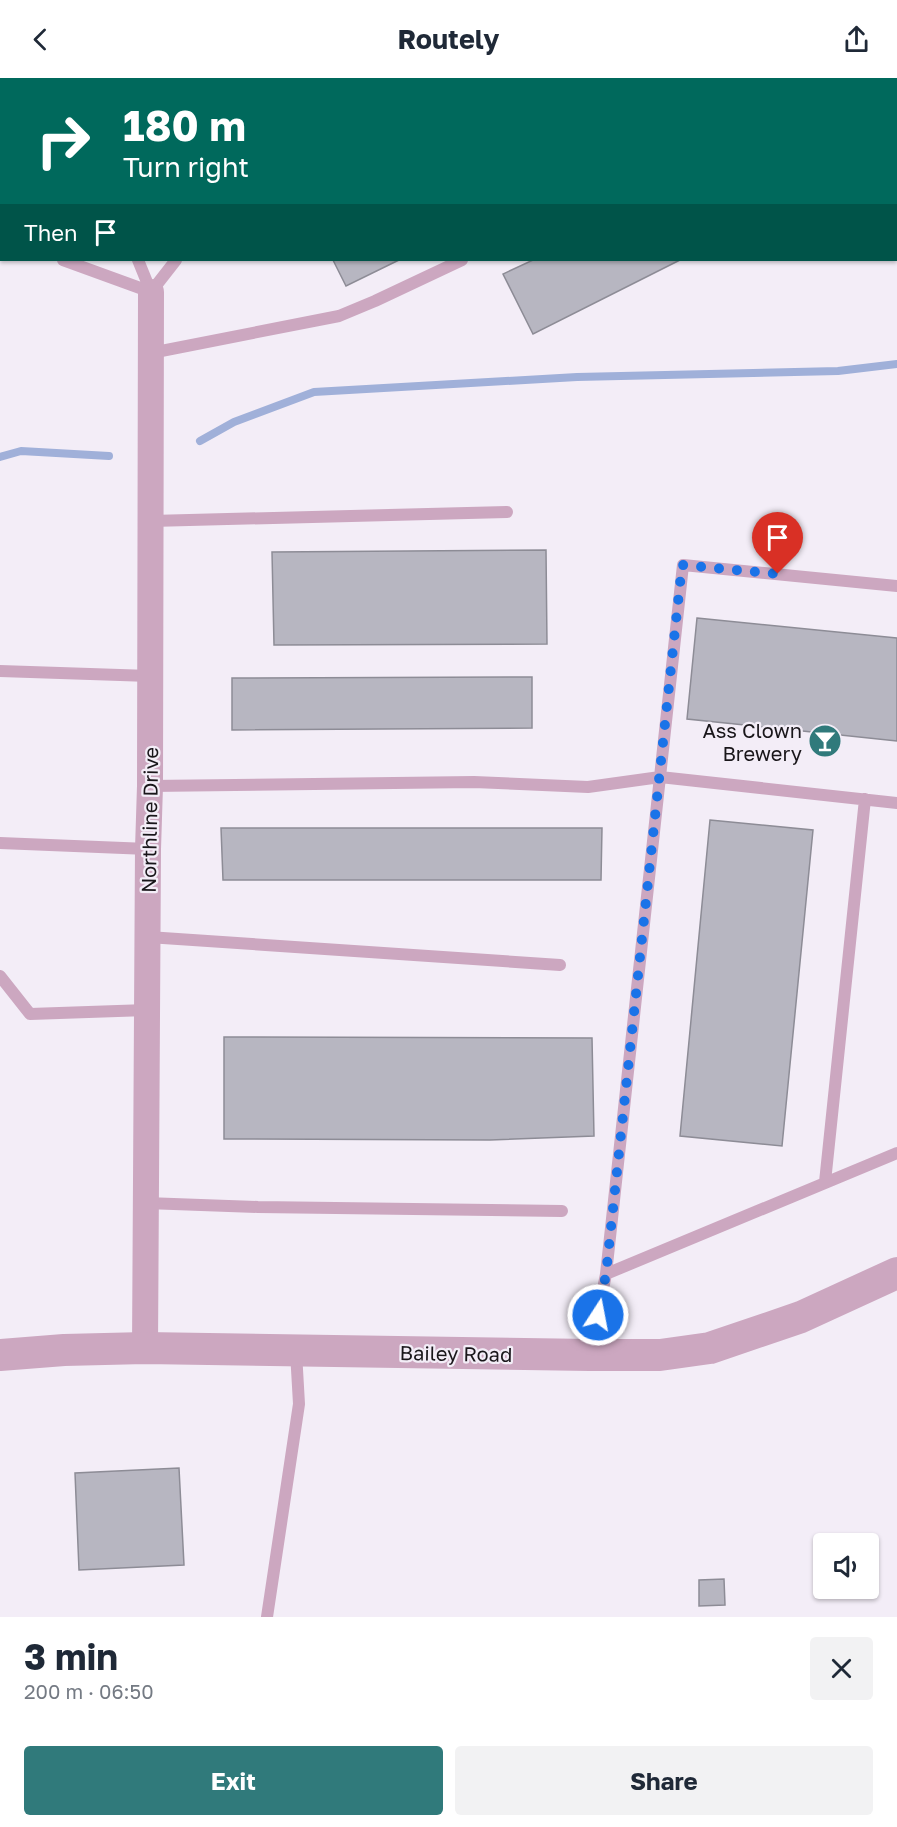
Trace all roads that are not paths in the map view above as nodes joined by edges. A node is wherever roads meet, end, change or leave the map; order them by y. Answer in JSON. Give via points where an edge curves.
{"nodes":[{"id":1,"x":66,"y":261,"type":"edge"},
{"id":2,"x":138,"y":261,"type":"edge"},
{"id":3,"x":175,"y":261,"type":"edge"},
{"id":4,"x":460,"y":261,"type":"edge"},
{"id":5,"x":151,"y":292,"type":"junction"},
{"id":6,"x":151,"y":353,"type":"junction"},
{"id":7,"x":507,"y":512,"type":"dead end"},
{"id":8,"x":151,"y":521,"type":"junction"},
{"id":9,"x":897,"y":586,"type":"edge"},
{"id":10,"x":0,"y":671,"type":"edge"},
{"id":11,"x":150,"y":676,"type":"junction"},
{"id":12,"x":660,"y":777,"type":"junction"},
{"id":13,"x":150,"y":786,"type":"junction"},
{"id":14,"x":865,"y":799,"type":"junction"},
{"id":15,"x":897,"y":803,"type":"edge"},
{"id":16,"x":0,"y":843,"type":"edge"},
{"id":17,"x":148,"y":849,"type":"junction"},
{"id":18,"x":148,"y":937,"type":"junction"},
{"id":19,"x":560,"y":965,"type":"dead end"},
{"id":20,"x":0,"y":976,"type":"edge"},
{"id":21,"x":147,"y":1010,"type":"junction"},
{"id":22,"x":897,"y":1153,"type":"edge"},
{"id":23,"x":825,"y":1182,"type":"junction"},
{"id":24,"x":146,"y":1203,"type":"junction"},
{"id":25,"x":562,"y":1211,"type":"dead end"},
{"id":26,"x":897,"y":1273,"type":"edge"},
{"id":27,"x":606,"y":1274,"type":"junction"},
{"id":28,"x":145,"y":1348,"type":"junction"},
{"id":29,"x":296,"y":1351,"type":"junction"},
{"id":30,"x":0,"y":1355,"type":"edge"},
{"id":31,"x":590,"y":1355,"type":"junction"},
{"id":32,"x":267,"y":1617,"type":"edge"}],
"edges":[{"from":1,"to":5,"type":"lane"},
{"from":2,"to":5,"type":"lane"},
{"from":3,"to":5,"type":"lane"},
{"from":4,"to":6,"type":"lane","via":[[339,316]]},
{"from":5,"to":6,"type":"street","name":"Northline Drive"},
{"from":6,"to":8,"type":"street","name":"Northline Drive"},
{"from":7,"to":8,"type":"lane"},
{"from":8,"to":11,"type":"street","name":"Northline Drive"},
{"from":9,"to":12,"type":"lane","via":[[682,565]]},
{"from":10,"to":11,"type":"lane"},
{"from":11,"to":13,"type":"street","name":"Northline Drive"},
{"from":12,"to":13,"type":"lane","via":[[588,787],[474,782]]},
{"from":12,"to":14,"type":"lane"},
{"from":12,"to":27,"type":"lane"},
{"from":13,"to":17,"type":"street","name":"Northline Drive"},
{"from":14,"to":15,"type":"lane"},
{"from":14,"to":23,"type":"lane"},
{"from":16,"to":17,"type":"lane"},
{"from":17,"to":18,"type":"street","name":"Northline Drive"},
{"from":18,"to":19,"type":"lane"},
{"from":18,"to":21,"type":"street","name":"Northline Drive"},
{"from":20,"to":21,"type":"lane","via":[[30,1014]]},
{"from":21,"to":24,"type":"street","name":"Northline Drive"},
{"from":22,"to":23,"type":"lane"},
{"from":23,"to":27,"type":"lane"},
{"from":24,"to":25,"type":"lane"},
{"from":24,"to":28,"type":"street","name":"Northline Drive"},
{"from":26,"to":31,"type":"street","name":"Bailey Road","via":[[801,1317],[710,1348],[660,1355]]},
{"from":27,"to":31,"type":"lane"},
{"from":28,"to":29,"type":"street","name":"Bailey Road"},
{"from":28,"to":30,"type":"street","name":"Bailey Road"},
{"from":29,"to":31,"type":"street","name":"Bailey Road"},
{"from":29,"to":32,"type":"lane","via":[[299,1404]]}]}
